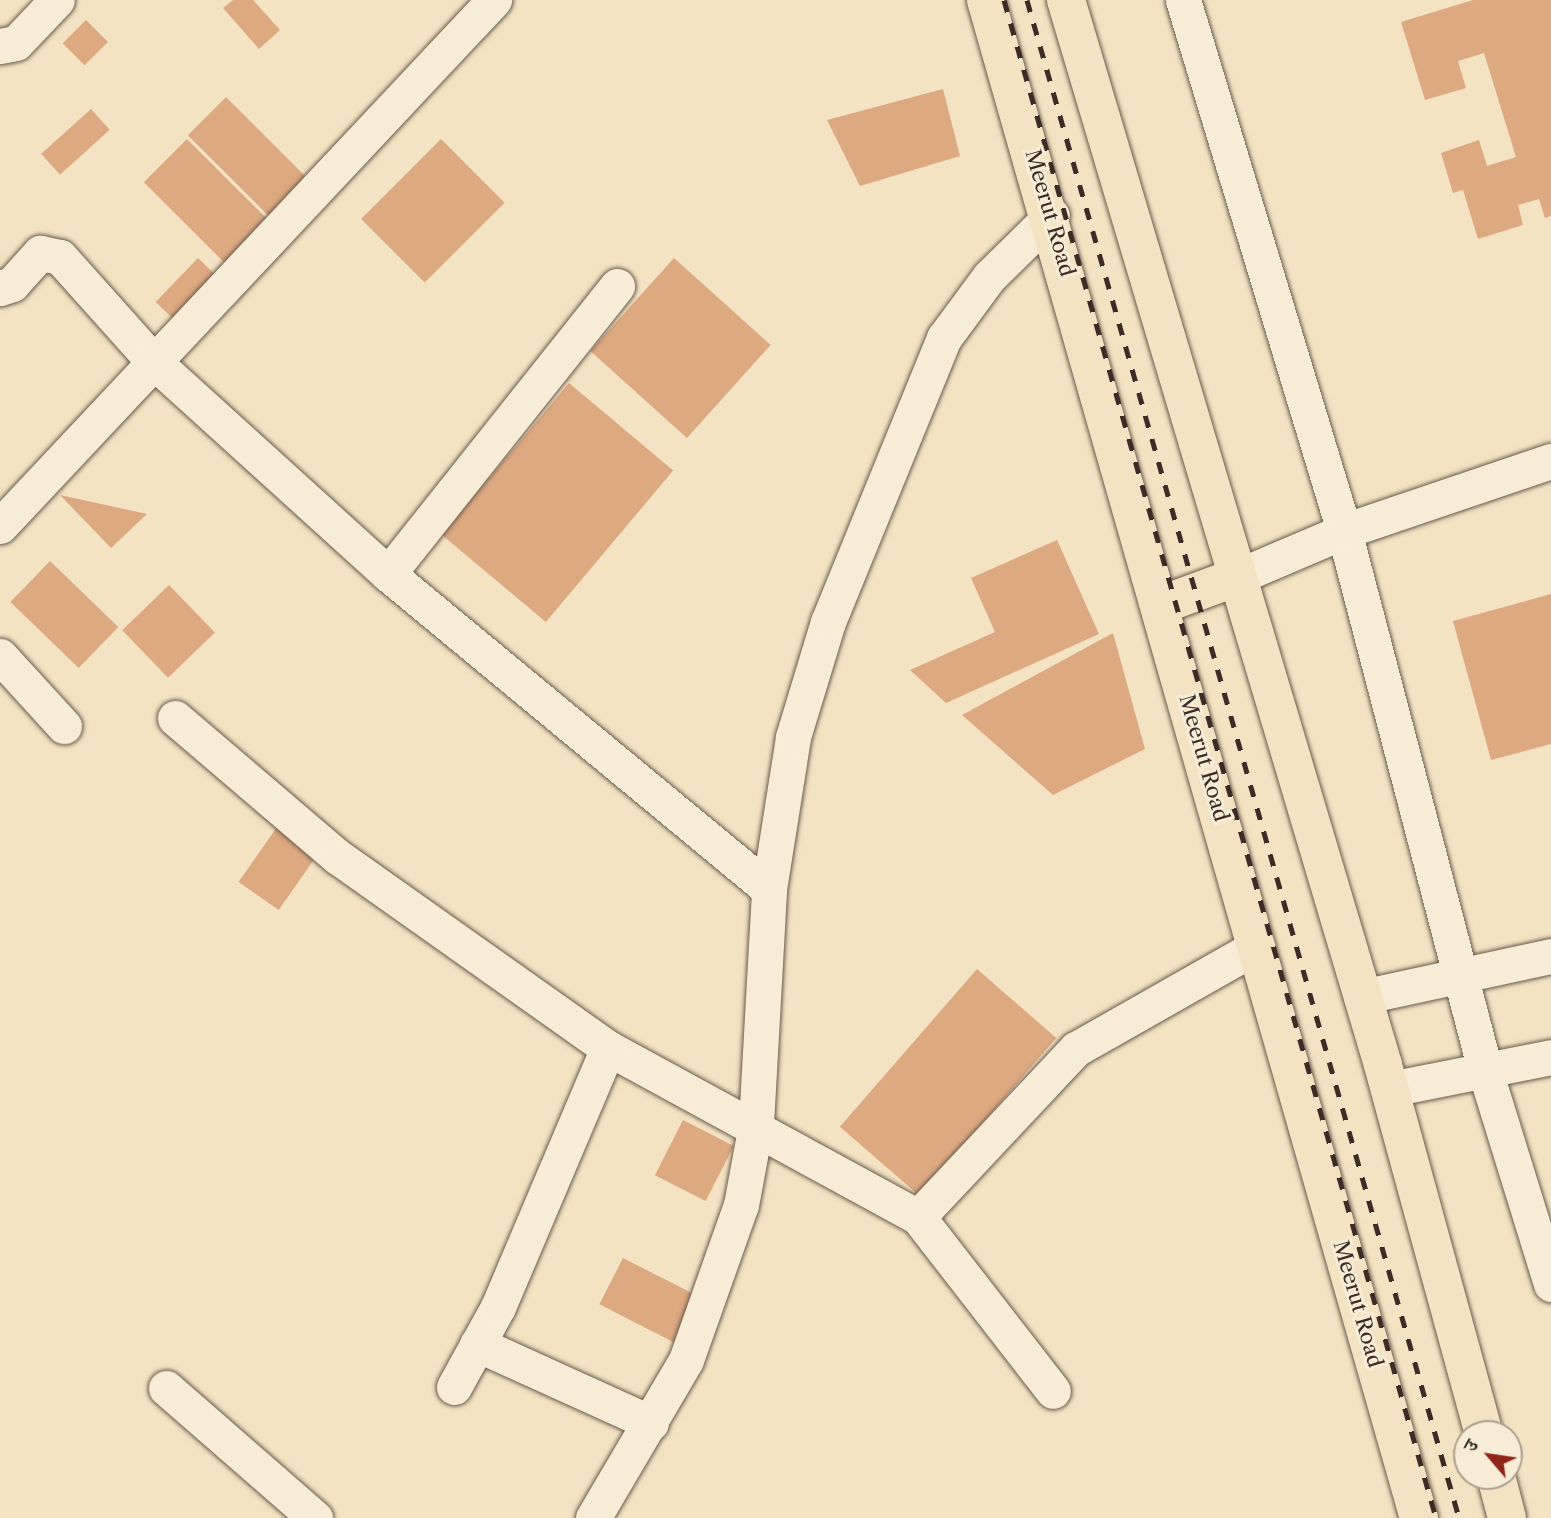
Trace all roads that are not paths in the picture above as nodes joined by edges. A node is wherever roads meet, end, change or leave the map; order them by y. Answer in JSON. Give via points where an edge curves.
{"nodes":[{"id":1,"x":57,"y":0,"type":"edge"},
{"id":2,"x":494,"y":0,"type":"edge"},
{"id":3,"x":986,"y":0,"type":"edge"},
{"id":4,"x":1066,"y":0,"type":"edge"},
{"id":5,"x":1183,"y":0,"type":"edge"},
{"id":6,"x":0,"y":46,"type":"edge"},
{"id":7,"x":1052,"y":215,"type":"junction"},
{"id":8,"x":617,"y":286,"type":"dead end"},
{"id":9,"x":0,"y":288,"type":"edge"},
{"id":10,"x":152,"y":359,"type":"junction"},
{"id":11,"x":1551,"y":461,"type":"edge"},
{"id":12,"x":0,"y":526,"type":"edge"},
{"id":13,"x":1344,"y":531,"type":"junction"},
{"id":14,"x":388,"y":574,"type":"junction"},
{"id":15,"x":1234,"y":578,"type":"junction"},
{"id":16,"x":1161,"y":605,"type":"junction"},
{"id":17,"x":0,"y":656,"type":"edge"},
{"id":18,"x":175,"y":718,"type":"dead end"},
{"id":19,"x":64,"y":726,"type":"dead end"},
{"id":20,"x":769,"y":889,"type":"junction"},
{"id":21,"x":1257,"y":946,"type":"junction"},
{"id":22,"x":1551,"y":956,"type":"edge"},
{"id":23,"x":1463,"y":979,"type":"junction"},
{"id":24,"x":1361,"y":997,"type":"junction"},
{"id":25,"x":608,"y":1048,"type":"junction"},
{"id":26,"x":1551,"y":1057,"type":"edge"},
{"id":27,"x":1486,"y":1074,"type":"junction"},
{"id":28,"x":1390,"y":1089,"type":"junction"},
{"id":29,"x":756,"y":1124,"type":"junction"},
{"id":30,"x":918,"y":1217,"type":"junction"},
{"id":31,"x":1551,"y":1284,"type":"edge"},
{"id":32,"x":477,"y":1344,"type":"junction"},
{"id":33,"x":454,"y":1387,"type":"dead end"},
{"id":34,"x":166,"y":1388,"type":"dead end"},
{"id":35,"x":1053,"y":1391,"type":"dead end"},
{"id":36,"x":1480,"y":1420,"type":"edge"},
{"id":37,"x":651,"y":1423,"type":"junction"},
{"id":38,"x":1500,"y":1490,"type":"edge"},
{"id":39,"x":315,"y":1518,"type":"edge"},
{"id":40,"x":593,"y":1518,"type":"edge"},
{"id":41,"x":1419,"y":1518,"type":"edge"},
{"id":42,"x":1507,"y":1518,"type":"edge"}],
"edges":[{"from":1,"to":6,"type":"street","via":[[16,43]]},
{"from":2,"to":10,"type":"street"},
{"from":3,"to":7,"type":"main road","name":"Meerut Road"},
{"from":4,"to":15,"type":"main road"},
{"from":5,"to":13,"type":"street"},
{"from":7,"to":16,"type":"main road","name":"Meerut Road"},
{"from":7,"to":20,"type":"street","via":[[989,277],[944,338],[828,622],[793,737]]},
{"from":8,"to":14,"type":"street"},
{"from":9,"to":10,"type":"street","via":[[49,251],[72,268]]},
{"from":10,"to":12,"type":"street"},
{"from":10,"to":14,"type":"street"},
{"from":11,"to":13,"type":"street"},
{"from":13,"to":15,"type":"street"},
{"from":13,"to":23,"type":"street"},
{"from":14,"to":20,"type":"street"},
{"from":15,"to":16,"type":"main road"},
{"from":15,"to":24,"type":"main road"},
{"from":16,"to":21,"type":"main road","name":"Meerut Road"},
{"from":17,"to":19,"type":"street"},
{"from":18,"to":25,"type":"street","via":[[338,857]]},
{"from":20,"to":29,"type":"street"},
{"from":21,"to":30,"type":"street","via":[[1076,1049]]},
{"from":21,"to":41,"type":"main road","name":"Meerut Road"},
{"from":22,"to":23,"type":"street"},
{"from":23,"to":24,"type":"street"},
{"from":23,"to":27,"type":"street"},
{"from":24,"to":28,"type":"main road"},
{"from":25,"to":29,"type":"street"},
{"from":25,"to":32,"type":"street"},
{"from":26,"to":27,"type":"street"},
{"from":27,"to":28,"type":"street"},
{"from":27,"to":31,"type":"street"},
{"from":28,"to":36,"type":"main road"},
{"from":29,"to":30,"type":"street"},
{"from":29,"to":37,"type":"street","via":[[725,1261],[686,1360]]},
{"from":30,"to":35,"type":"street"},
{"from":32,"to":33,"type":"street"},
{"from":32,"to":37,"type":"street"},
{"from":34,"to":39,"type":"street"},
{"from":37,"to":40,"type":"street"},
{"from":38,"to":42,"type":"main road"}]}
